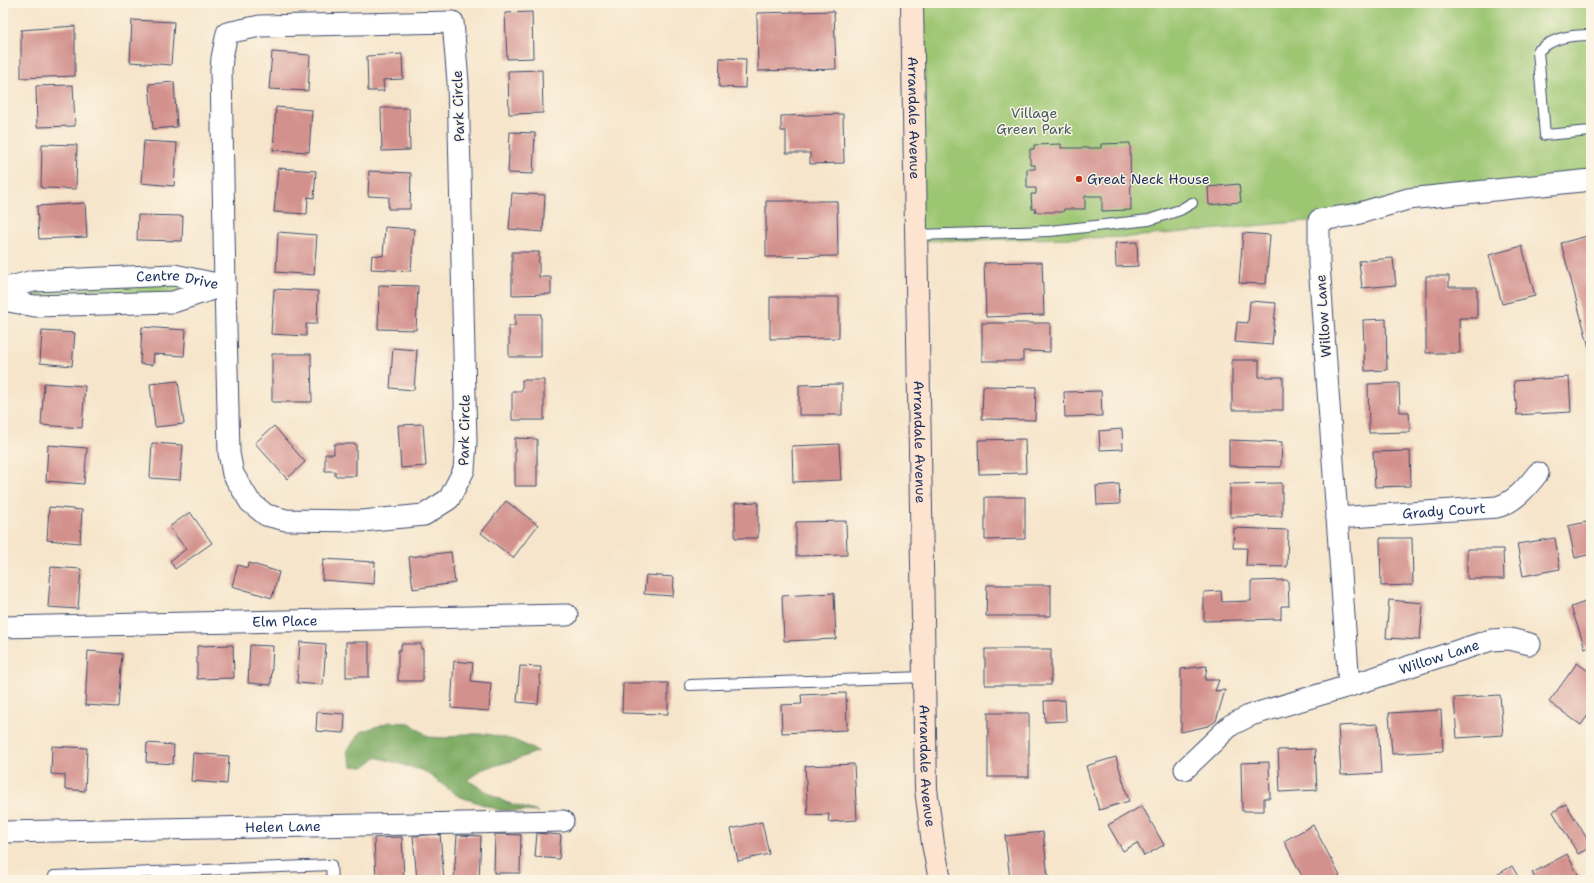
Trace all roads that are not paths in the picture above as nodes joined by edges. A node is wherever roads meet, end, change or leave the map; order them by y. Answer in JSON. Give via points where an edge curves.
{"nodes":[{"id":1,"x":912,"y":3,"type":"edge"},
{"id":2,"x":1591,"y":35,"type":"edge"},
{"id":3,"x":1591,"y":131,"type":"edge"},
{"id":4,"x":1591,"y":180,"type":"edge"},
{"id":5,"x":1192,"y":203,"type":"dead end"},
{"id":6,"x":916,"y":234,"type":"junction"},
{"id":7,"x":225,"y":285,"type":"junction"},
{"id":8,"x":3,"y":289,"type":"edge"},
{"id":9,"x":3,"y":300,"type":"edge"},
{"id":10,"x":1538,"y":473,"type":"dead end"},
{"id":11,"x":1337,"y":518,"type":"junction"},
{"id":12,"x":567,"y":615,"type":"dead end"},
{"id":13,"x":3,"y":627,"type":"edge"},
{"id":14,"x":1530,"y":644,"type":"dead end"},
{"id":15,"x":924,"y":677,"type":"junction"},
{"id":16,"x":690,"y":685,"type":"dead end"},
{"id":17,"x":1349,"y":686,"type":"junction"},
{"id":18,"x":1186,"y":769,"type":"dead end"},
{"id":19,"x":563,"y":821,"type":"dead end"},
{"id":20,"x":3,"y":832,"type":"edge"},
{"id":21,"x":54,"y":880,"type":"edge"},
{"id":22,"x":332,"y":880,"type":"edge"},
{"id":23,"x":940,"y":880,"type":"edge"}],
"edges":[{"from":1,"to":6,"type":"street","name":"Arrandale Avenue"},
{"from":2,"to":3,"type":"lane","via":[[1560,38],[1547,43],[1538,51],[1545,134]]},
{"from":4,"to":11,"type":"street","name":"Willow Lane","via":[[1408,199],[1353,215],[1319,220],[1319,264]]},
{"from":5,"to":6,"type":"lane","via":[[1180,210],[1149,220],[1050,231]]},
{"from":6,"to":15,"type":"street","name":"Arrandale Avenue"},
{"from":7,"to":7,"type":"street","name":"Park Circle","via":[[229,453],[233,474],[250,502],[266,515],[286,520],[362,521],[424,515],[449,499],[464,470],[466,442],[458,82],[453,22],[260,26],[227,34],[221,70]]},
{"from":7,"to":8,"type":"street","name":"Centre Drive","via":[[174,275],[33,281]]},
{"from":7,"to":9,"type":"street","name":"Centre Drive","via":[[173,302],[35,306]]},
{"from":10,"to":11,"type":"street","name":"Grady Court","via":[[1516,497],[1502,506]]},
{"from":11,"to":17,"type":"street","name":"Willow Lane"},
{"from":12,"to":13,"type":"street","name":"Elm Place"},
{"from":14,"to":17,"type":"street","name":"Willow Lane","via":[[1510,639],[1491,640]]},
{"from":15,"to":16,"type":"lane"},
{"from":15,"to":23,"type":"street","name":"Arrandale Avenue","via":[[926,790]]},
{"from":17,"to":18,"type":"street","name":"Willow Lane","via":[[1251,715],[1231,725]]},
{"from":19,"to":20,"type":"street","name":"Helen Lane"},
{"from":21,"to":22,"type":"lane","via":[[54,876],[331,865]]}]}
